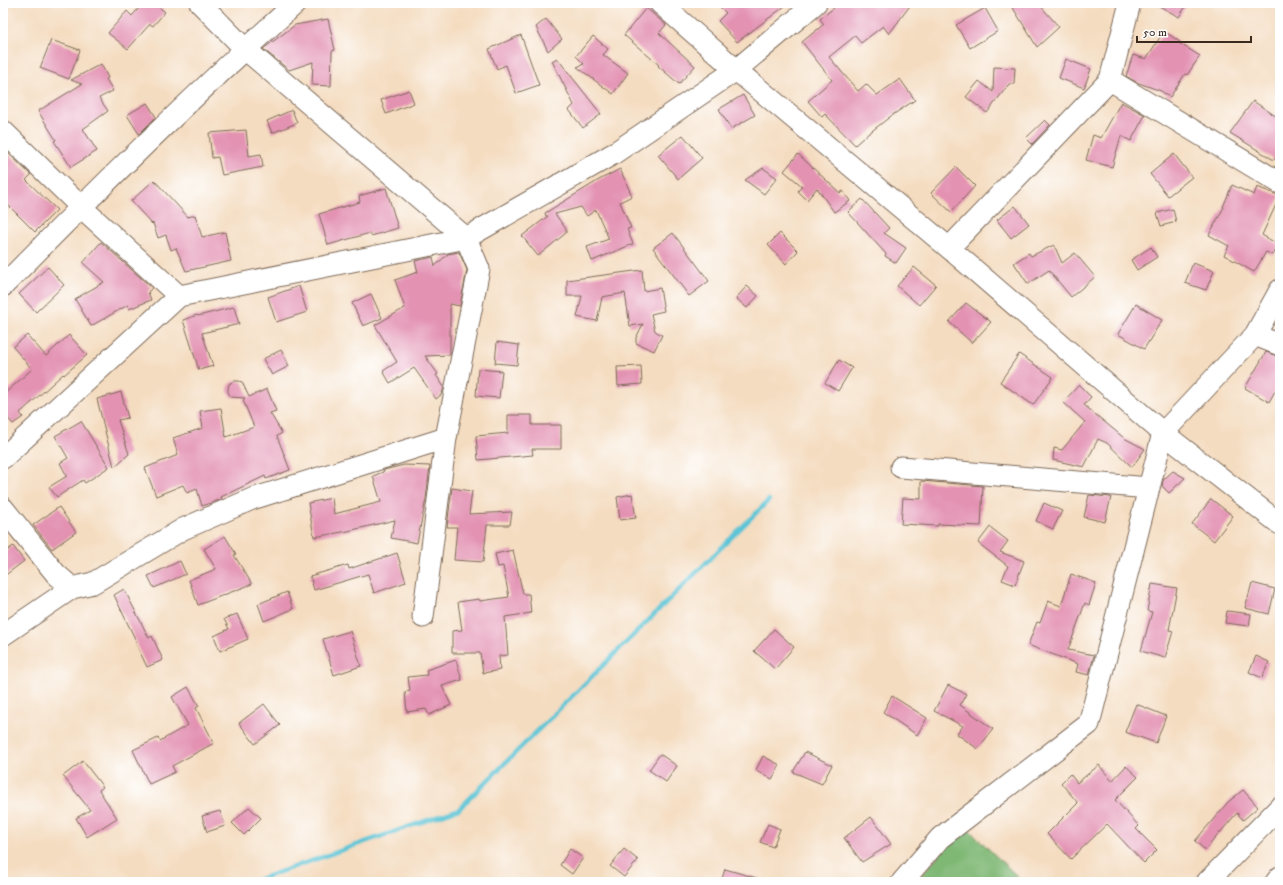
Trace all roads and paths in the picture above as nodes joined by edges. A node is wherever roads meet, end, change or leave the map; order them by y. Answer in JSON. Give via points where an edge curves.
{"nodes":[{"id":1,"x":200,"y":3,"type":"edge"},
{"id":2,"x":296,"y":3,"type":"edge"},
{"id":3,"x":660,"y":3,"type":"edge"},
{"id":4,"x":816,"y":3,"type":"edge"},
{"id":5,"x":1130,"y":3,"type":"edge"},
{"id":6,"x":246,"y":49,"type":"junction"},
{"id":7,"x":736,"y":70,"type":"junction"},
{"id":8,"x":1110,"y":80,"type":"junction"},
{"id":9,"x":3,"y":131,"type":"edge"},
{"id":10,"x":1280,"y":183,"type":"edge"},
{"id":11,"x":81,"y":207,"type":"junction"},
{"id":12,"x":466,"y":238,"type":"junction"},
{"id":13,"x":949,"y":248,"type":"junction"},
{"id":14,"x":3,"y":286,"type":"edge"},
{"id":15,"x":1280,"y":290,"type":"edge"},
{"id":16,"x":179,"y":296,"type":"junction"},
{"id":17,"x":1255,"y":335,"type":"junction"},
{"id":18,"x":1280,"y":345,"type":"edge"},
{"id":19,"x":1163,"y":433,"type":"junction"},
{"id":20,"x":446,"y":438,"type":"junction"},
{"id":21,"x":3,"y":458,"type":"edge"},
{"id":22,"x":901,"y":467,"type":"dead end"},
{"id":23,"x":1149,"y":488,"type":"junction"},
{"id":24,"x":3,"y":508,"type":"edge"},
{"id":25,"x":1280,"y":524,"type":"edge"},
{"id":26,"x":72,"y":588,"type":"junction"},
{"id":27,"x":423,"y":616,"type":"dead end"},
{"id":28,"x":3,"y":635,"type":"edge"},
{"id":29,"x":1280,"y":807,"type":"edge"},
{"id":30,"x":1280,"y":877,"type":"edge"},
{"id":31,"x":902,"y":882,"type":"edge"},
{"id":32,"x":1207,"y":882,"type":"edge"},
{"id":33,"x":1276,"y":882,"type":"edge"}],
"edges":[{"from":1,"to":6,"type":"street"},
{"from":2,"to":6,"type":"street"},
{"from":3,"to":7,"type":"street"},
{"from":4,"to":7,"type":"street"},
{"from":5,"to":8,"type":"street"},
{"from":6,"to":11,"type":"street"},
{"from":6,"to":12,"type":"street"},
{"from":7,"to":12,"type":"street","via":[[613,154]]},
{"from":7,"to":13,"type":"street"},
{"from":8,"to":10,"type":"street"},
{"from":8,"to":13,"type":"street"},
{"from":9,"to":11,"type":"street"},
{"from":11,"to":14,"type":"street"},
{"from":11,"to":16,"type":"street"},
{"from":12,"to":16,"type":"street"},
{"from":12,"to":20,"type":"street","via":[[479,269]]},
{"from":13,"to":19,"type":"street"},
{"from":15,"to":17,"type":"street"},
{"from":16,"to":21,"type":"street"},
{"from":17,"to":18,"type":"street"},
{"from":17,"to":19,"type":"street"},
{"from":19,"to":23,"type":"street"},
{"from":19,"to":25,"type":"street"},
{"from":20,"to":26,"type":"street","via":[[252,499],[183,529],[94,583]]},
{"from":20,"to":27,"type":"street"},
{"from":22,"to":23,"type":"street"},
{"from":23,"to":31,"type":"street","via":[[1089,724],[940,838]]},
{"from":24,"to":26,"type":"street","via":[[56,574]]},
{"from":26,"to":28,"type":"street"},
{"from":29,"to":32,"type":"street"},
{"from":30,"to":33,"type":"street"}]}
